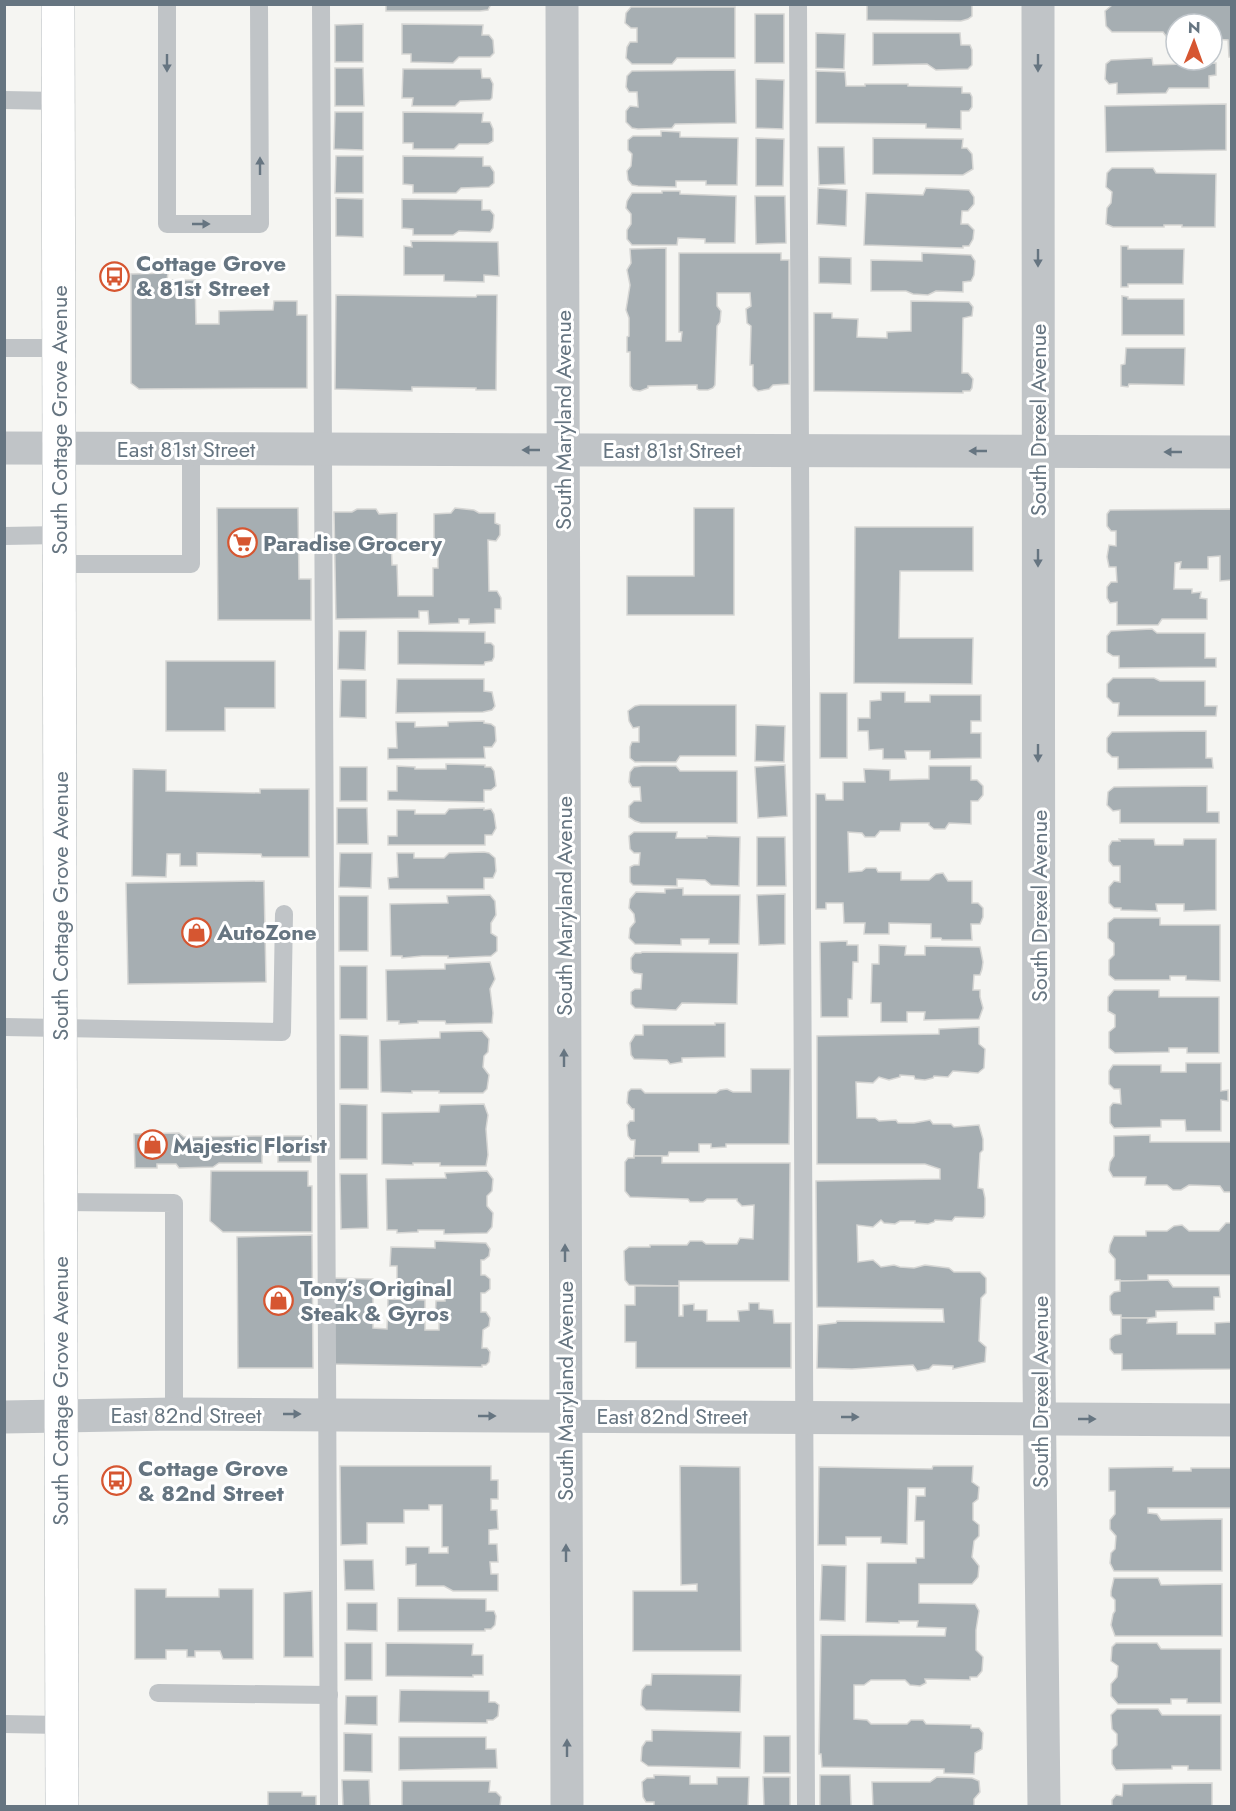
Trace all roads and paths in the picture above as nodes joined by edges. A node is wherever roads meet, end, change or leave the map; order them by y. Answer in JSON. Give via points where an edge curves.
{"nodes":[{"id":1,"x":58,"y":4,"type":"edge"},
{"id":2,"x":167,"y":4,"type":"edge"},
{"id":3,"x":260,"y":4,"type":"edge"},
{"id":4,"x":321,"y":4,"type":"edge"},
{"id":5,"x":562,"y":4,"type":"edge"},
{"id":6,"x":798,"y":4,"type":"edge"},
{"id":7,"x":1038,"y":4,"type":"edge"},
{"id":8,"x":4,"y":100,"type":"edge"},
{"id":9,"x":58,"y":101,"type":"junction"},
{"id":10,"x":4,"y":348,"type":"edge"},
{"id":11,"x":59,"y":348,"type":"junction"},
{"id":12,"x":4,"y":448,"type":"edge"},
{"id":13,"x":60,"y":449,"type":"junction"},
{"id":14,"x":191,"y":449,"type":"junction"},
{"id":15,"x":323,"y":449,"type":"junction"},
{"id":16,"x":563,"y":450,"type":"junction"},
{"id":17,"x":800,"y":451,"type":"junction"},
{"id":18,"x":1038,"y":451,"type":"junction"},
{"id":19,"x":1232,"y":452,"type":"edge"},
{"id":20,"x":4,"y":536,"type":"edge"},
{"id":21,"x":60,"y":550,"type":"junction"},
{"id":22,"x":284,"y":914,"type":"dead end"},
{"id":23,"x":4,"y":1027,"type":"edge"},
{"id":24,"x":60,"y":1028,"type":"junction"},
{"id":25,"x":60,"y":1202,"type":"junction"},
{"id":26,"x":174,"y":1414,"type":"junction"},
{"id":27,"x":327,"y":1414,"type":"junction"},
{"id":28,"x":60,"y":1416,"type":"junction"},
{"id":29,"x":565,"y":1416,"type":"junction"},
{"id":30,"x":4,"y":1417,"type":"edge"},
{"id":31,"x":805,"y":1417,"type":"junction"},
{"id":32,"x":1040,"y":1418,"type":"junction"},
{"id":33,"x":1232,"y":1420,"type":"edge"},
{"id":34,"x":158,"y":1693,"type":"dead end"},
{"id":35,"x":328,"y":1695,"type":"junction"},
{"id":36,"x":4,"y":1724,"type":"edge"},
{"id":37,"x":61,"y":1725,"type":"junction"},
{"id":38,"x":62,"y":1806,"type":"edge"},
{"id":39,"x":329,"y":1806,"type":"edge"},
{"id":40,"x":567,"y":1806,"type":"edge"},
{"id":41,"x":806,"y":1806,"type":"edge"},
{"id":42,"x":1044,"y":1806,"type":"edge"}],
"edges":[{"from":1,"to":9,"type":"main road","name":"South Cottage Grove Avenue"},
{"from":2,"to":3,"type":"lane","one_way":true,"via":[[167,224],[260,224]]},
{"from":4,"to":15,"type":"lane"},
{"from":5,"to":16,"type":"street","name":"South Maryland Avenue"},
{"from":6,"to":17,"type":"lane"},
{"from":7,"to":18,"type":"street","name":"South Drexel Avenue","one_way":true},
{"from":8,"to":9,"type":"lane"},
{"from":9,"to":11,"type":"main road","name":"South Cottage Grove Avenue"},
{"from":10,"to":11,"type":"lane"},
{"from":11,"to":13,"type":"main road","name":"South Cottage Grove Avenue"},
{"from":12,"to":13,"type":"street","name":"East 81st Street"},
{"from":13,"to":14,"type":"street","name":"East 81st Street"},
{"from":13,"to":21,"type":"main road","name":"South Cottage Grove Avenue"},
{"from":14,"to":15,"type":"street","name":"East 81st Street"},
{"from":14,"to":21,"type":"lane","via":[[191,564]]},
{"from":16,"to":15,"type":"street","name":"East 81st Street","one_way":true},
{"from":15,"to":27,"type":"lane"},
{"from":16,"to":17,"type":"street","name":"East 81st Street"},
{"from":29,"to":16,"type":"street","name":"South Maryland Avenue","one_way":true},
{"from":18,"to":17,"type":"street","name":"East 81st Street","one_way":true},
{"from":17,"to":31,"type":"lane"},
{"from":19,"to":18,"type":"street","name":"East 81st Street","one_way":true},
{"from":18,"to":32,"type":"street","name":"South Drexel Avenue","one_way":true},
{"from":20,"to":21,"type":"lane"},
{"from":21,"to":24,"type":"main road","name":"South Cottage Grove Avenue"},
{"from":22,"to":24,"type":"lane","via":[[282,1032]]},
{"from":23,"to":24,"type":"lane"},
{"from":24,"to":25,"type":"main road","name":"South Cottage Grove Avenue"},
{"from":25,"to":26,"type":"lane","via":[[174,1203]]},
{"from":25,"to":28,"type":"main road","name":"South Cottage Grove Avenue"},
{"from":26,"to":27,"type":"street","name":"East 82nd Street","one_way":true},
{"from":26,"to":28,"type":"street","name":"East 82nd Street"},
{"from":27,"to":29,"type":"street","name":"East 82nd Street","one_way":true},
{"from":27,"to":35,"type":"lane"},
{"from":28,"to":30,"type":"street","name":"East 82nd Street"},
{"from":28,"to":37,"type":"main road","name":"South Cottage Grove Avenue"},
{"from":29,"to":31,"type":"street","name":"East 82nd Street"},
{"from":40,"to":29,"type":"street","name":"South Maryland Avenue","one_way":true},
{"from":31,"to":32,"type":"street","name":"East 82nd Street","one_way":true},
{"from":31,"to":41,"type":"lane"},
{"from":32,"to":33,"type":"street","name":"East 82nd Street","one_way":true},
{"from":32,"to":42,"type":"street","name":"South Drexel Avenue"},
{"from":34,"to":35,"type":"lane"},
{"from":35,"to":39,"type":"lane"},
{"from":36,"to":37,"type":"lane"},
{"from":37,"to":38,"type":"main road","name":"South Cottage Grove Avenue"}]}
